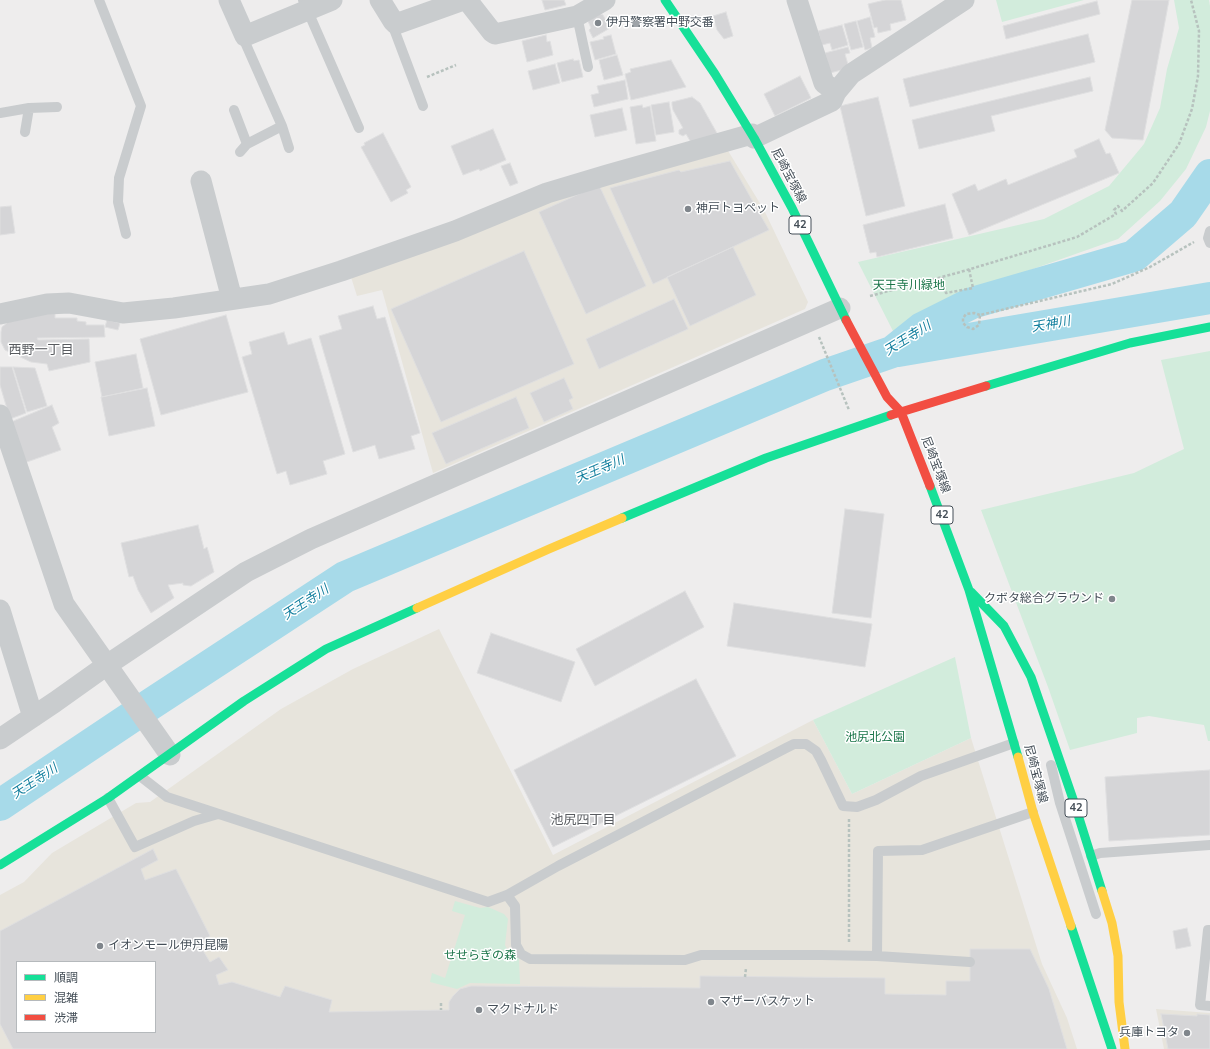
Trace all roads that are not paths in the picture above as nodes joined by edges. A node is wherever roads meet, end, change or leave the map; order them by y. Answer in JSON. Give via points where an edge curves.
{"nodes":[{"id":1,"x":99,"y":0,"type":"edge"},
{"id":2,"x":229,"y":0,"type":"edge"},
{"id":3,"x":332,"y":0,"type":"edge"},
{"id":4,"x":380,"y":0,"type":"edge"},
{"id":5,"x":463,"y":0,"type":"edge"},
{"id":6,"x":467,"y":0,"type":"edge"},
{"id":7,"x":605,"y":0,"type":"edge"},
{"id":8,"x":797,"y":0,"type":"edge"},
{"id":9,"x":964,"y":0,"type":"edge"},
{"id":10,"x":667,"y":1,"type":"edge"},
{"id":11,"x":306,"y":5,"type":"edge"},
{"id":12,"x":577,"y":16,"type":"junction"},
{"id":13,"x":396,"y":24,"type":"junction"},
{"id":14,"x":245,"y":36,"type":"junction"},
{"id":15,"x":588,"y":67,"type":"dead end"},
{"id":16,"x":836,"y":92,"type":"junction"},
{"id":17,"x":423,"y":106,"type":"dead end"},
{"id":18,"x":57,"y":107,"type":"dead end"},
{"id":19,"x":29,"y":108,"type":"junction"},
{"id":20,"x":234,"y":110,"type":"dead end"},
{"id":21,"x":0,"y":113,"type":"edge"},
{"id":22,"x":282,"y":126,"type":"junction"},
{"id":23,"x":359,"y":128,"type":"dead end"},
{"id":24,"x":25,"y":132,"type":"dead end"},
{"id":25,"x":753,"y":136,"type":"junction"},
{"id":26,"x":247,"y":144,"type":"junction"},
{"id":27,"x":289,"y":148,"type":"dead end"},
{"id":28,"x":240,"y":152,"type":"dead end"},
{"id":29,"x":207,"y":193,"type":"dead end"},
{"id":30,"x":126,"y":234,"type":"dead end"},
{"id":31,"x":232,"y":300,"type":"junction"},
{"id":32,"x":843,"y":313,"type":"junction"},
{"id":33,"x":0,"y":314,"type":"edge"},
{"id":34,"x":1210,"y":327,"type":"edge"},
{"id":35,"x":901,"y":412,"type":"junction"},
{"id":36,"x":0,"y":415,"type":"edge"},
{"id":37,"x":969,"y":590,"type":"junction"},
{"id":38,"x":0,"y":610,"type":"edge"},
{"id":39,"x":109,"y":667,"type":"junction"},
{"id":40,"x":1030,"y":677,"type":"junction"},
{"id":41,"x":33,"y":717,"type":"junction"},
{"id":42,"x":0,"y":739,"type":"edge"},
{"id":43,"x":1014,"y":743,"type":"junction"},
{"id":44,"x":166,"y":749,"type":"junction"},
{"id":45,"x":140,"y":776,"type":"junction"},
{"id":46,"x":108,"y":798,"type":"junction"},
{"id":47,"x":1033,"y":812,"type":"junction"},
{"id":48,"x":218,"y":814,"type":"junction"},
{"id":49,"x":1210,"y":845,"type":"edge"},
{"id":50,"x":1091,"y":856,"type":"junction"},
{"id":51,"x":0,"y":865,"type":"edge"},
{"id":52,"x":507,"y":895,"type":"junction"},
{"id":53,"x":1096,"y":914,"type":"dead end"},
{"id":54,"x":1210,"y":930,"type":"edge"},
{"id":55,"x":877,"y":956,"type":"junction"},
{"id":56,"x":970,"y":962,"type":"dead end"},
{"id":57,"x":1210,"y":1006,"type":"edge"},
{"id":58,"x":1112,"y":1049,"type":"edge"},
{"id":59,"x":1125,"y":1049,"type":"edge"}],
"edges":[{"from":1,"to":30,"type":"lane","via":[[141,106],[119,178],[118,202]]},
{"from":2,"to":14,"type":"street"},
{"from":3,"to":11,"type":"street"},
{"from":4,"to":13,"type":"street"},
{"from":5,"to":13,"type":"street"},
{"from":6,"to":12,"type":"street","via":[[495,34]]},
{"from":7,"to":12,"type":"street"},
{"from":8,"to":16,"type":"street","via":[[824,83]]},
{"from":9,"to":16,"type":"street","via":[[851,74]]},
{"from":10,"to":25,"type":"main road","name":"尼崎宝塚線","number":"42"},
{"from":11,"to":14,"type":"street"},
{"from":11,"to":23,"type":"lane"},
{"from":12,"to":15,"type":"lane"},
{"from":13,"to":17,"type":"lane","via":[[394,29]]},
{"from":14,"to":22,"type":"lane","via":[[244,40]]},
{"from":16,"to":25,"type":"street","via":[[832,101]]},
{"from":18,"to":19,"type":"lane"},
{"from":19,"to":21,"type":"lane"},
{"from":19,"to":24,"type":"lane"},
{"from":20,"to":26,"type":"lane"},
{"from":22,"to":26,"type":"lane"},
{"from":22,"to":27,"type":"lane"},
{"from":25,"to":31,"type":"street","via":[[607,175],[547,194],[455,231],[341,271],[269,294]]},
{"from":25,"to":32,"type":"main road","name":"尼崎宝塚線","number":"42","via":[[792,208]]},
{"from":26,"to":28,"type":"lane"},
{"from":29,"to":31,"type":"street"},
{"from":31,"to":33,"type":"street","via":[[123,313],[69,303],[47,304]]},
{"from":32,"to":35,"type":"main road","name":"尼崎宝塚線","number":"42","via":[[886,396]]},
{"from":32,"to":39,"type":"street","via":[[311,539],[246,572]]},
{"from":34,"to":35,"type":"main road","via":[[1130,343]]},
{"from":35,"to":37,"type":"main road","name":"尼崎宝塚線","number":"42","via":[[918,450]]},
{"from":35,"to":44,"type":"main road","via":[[766,458],[549,548],[326,649]]},
{"from":36,"to":39,"type":"street","via":[[64,604]]},
{"from":37,"to":40,"type":"main road","number":"42","via":[[1004,626]]},
{"from":37,"to":43,"type":"main road","name":"尼崎宝塚線","number":"42"},
{"from":38,"to":41,"type":"street"},
{"from":39,"to":41,"type":"street"},
{"from":39,"to":44,"type":"street"},
{"from":40,"to":50,"type":"main road","number":"42"},
{"from":40,"to":53,"type":"lane","via":[[1060,803]]},
{"from":41,"to":42,"type":"street"},
{"from":43,"to":47,"type":"main road","name":"尼崎宝塚線","number":"42"},
{"from":43,"to":52,"type":"lane","via":[[922,776],[857,807],[843,806],[816,751],[806,744],[794,744]]},
{"from":44,"to":45,"type":"main road"},
{"from":45,"to":46,"type":"main road"},
{"from":45,"to":48,"type":"lane","via":[[168,797]]},
{"from":46,"to":48,"type":"lane","via":[[135,847],[194,821]]},
{"from":46,"to":51,"type":"main road"},
{"from":47,"to":55,"type":"lane","via":[[922,850],[878,851]]},
{"from":47,"to":58,"type":"main road","name":"尼崎宝塚線","number":"42"},
{"from":48,"to":52,"type":"lane","via":[[488,902]]},
{"from":49,"to":50,"type":"lane","via":[[1100,853]]},
{"from":50,"to":59,"type":"main road","number":"42","via":[[1112,924],[1118,956],[1119,1002]]},
{"from":52,"to":55,"type":"lane","via":[[516,906],[516,945],[521,954],[530,959],[685,960],[701,955]]},
{"from":54,"to":57,"type":"lane","via":[[1200,1005]]},
{"from":55,"to":56,"type":"lane"}]}
